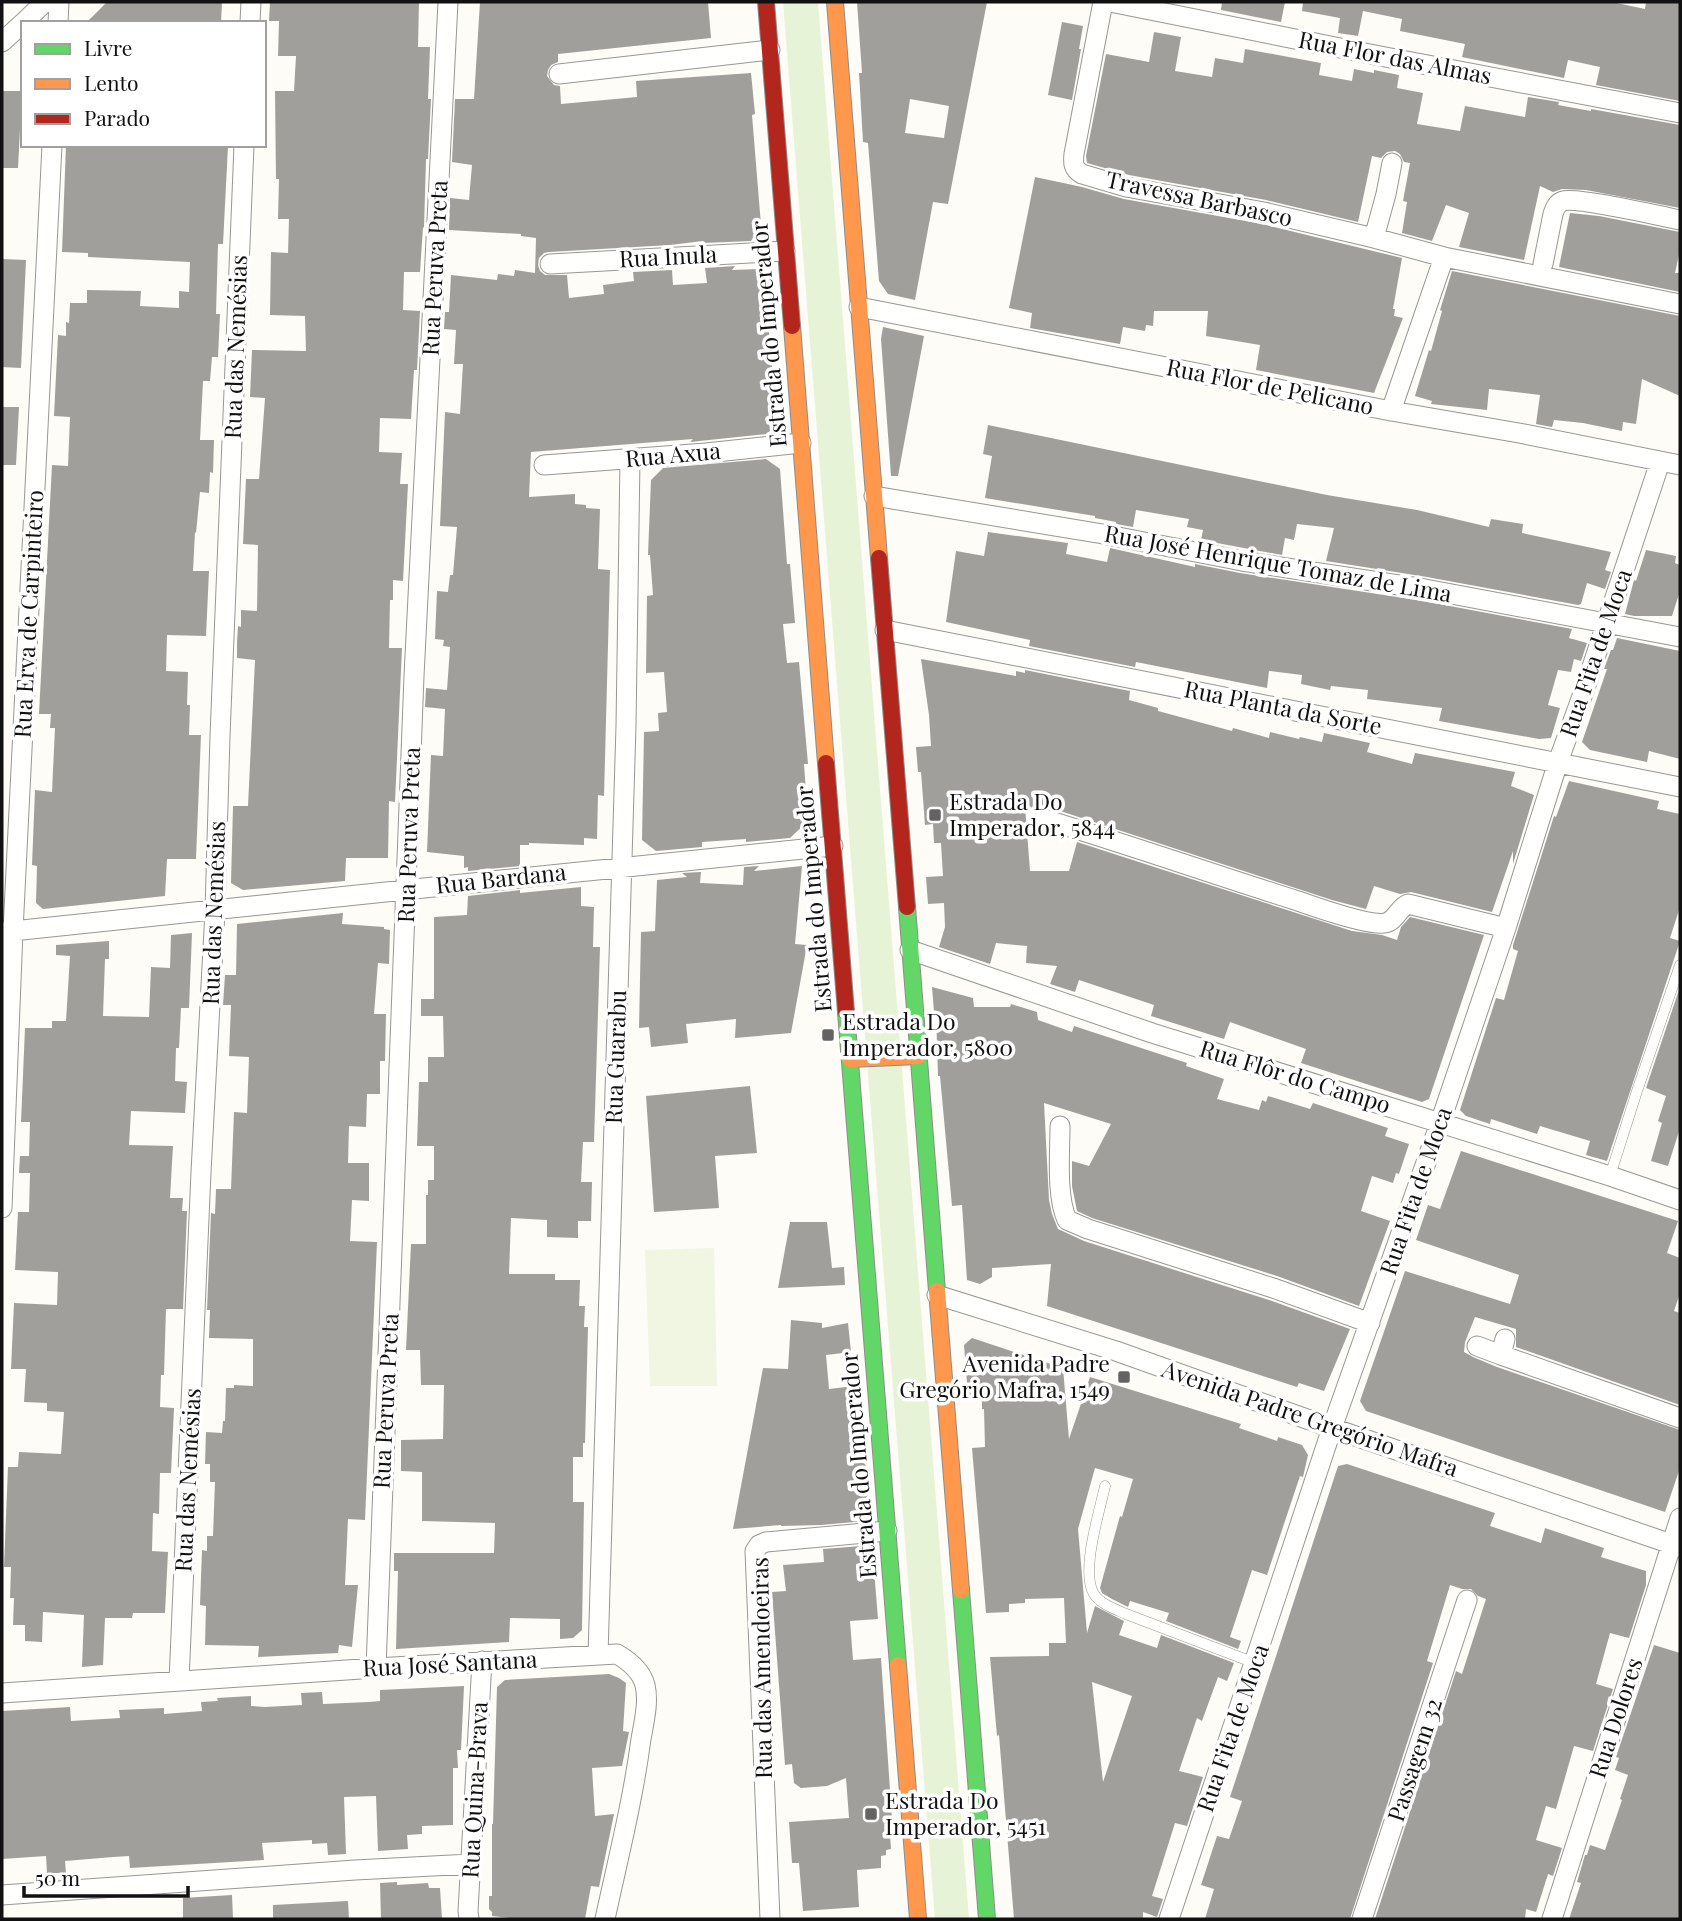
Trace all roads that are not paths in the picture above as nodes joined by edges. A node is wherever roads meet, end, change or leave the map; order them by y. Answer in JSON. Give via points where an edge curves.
{"nodes":[{"id":1,"x":45,"y":2,"type":"edge"},
{"id":2,"x":60,"y":2,"type":"edge"},
{"id":3,"x":251,"y":2,"type":"edge"},
{"id":4,"x":448,"y":2,"type":"edge"},
{"id":5,"x":766,"y":2,"type":"edge"},
{"id":6,"x":835,"y":2,"type":"edge"},
{"id":7,"x":1103,"y":2,"type":"edge"},
{"id":8,"x":1110,"y":2,"type":"edge"},
{"id":9,"x":1150,"y":5,"type":"edge"},
{"id":10,"x":25,"y":21,"type":"edge"},
{"id":11,"x":58,"y":21,"type":"edge"},
{"id":12,"x":250,"y":21,"type":"edge"},
{"id":13,"x":21,"y":25,"type":"edge"},
{"id":14,"x":2,"y":42,"type":"edge"},
{"id":15,"x":770,"y":51,"type":"junction"},
{"id":16,"x":559,"y":74,"type":"dead end"},
{"id":17,"x":1680,"y":113,"type":"edge"},
{"id":18,"x":52,"y":147,"type":"edge"},
{"id":19,"x":244,"y":147,"type":"edge"},
{"id":20,"x":1392,"y":163,"type":"dead end"},
{"id":21,"x":1680,"y":220,"type":"edge"},
{"id":22,"x":1374,"y":238,"type":"junction"},
{"id":23,"x":785,"y":251,"type":"junction"},
{"id":24,"x":1444,"y":257,"type":"junction"},
{"id":25,"x":550,"y":264,"type":"dead end"},
{"id":26,"x":1543,"y":264,"type":"dead end"},
{"id":27,"x":1680,"y":303,"type":"edge"},
{"id":28,"x":859,"y":307,"type":"junction"},
{"id":29,"x":1391,"y":411,"type":"junction"},
{"id":30,"x":801,"y":443,"type":"junction"},
{"id":31,"x":630,"y":459,"type":"junction"},
{"id":32,"x":1670,"y":464,"type":"edge"},
{"id":33,"x":544,"y":465,"type":"dead end"},
{"id":34,"x":874,"y":496,"type":"junction"},
{"id":35,"x":1608,"y":622,"type":"junction"},
{"id":36,"x":885,"y":630,"type":"junction"},
{"id":37,"x":1680,"y":637,"type":"edge"},
{"id":38,"x":1558,"y":762,"type":"junction"},
{"id":39,"x":1680,"y":787,"type":"edge"},
{"id":40,"x":1044,"y":819,"type":"dead end"},
{"id":41,"x":833,"y":846,"type":"junction"},
{"id":42,"x":621,"y":866,"type":"junction"},
{"id":43,"x":407,"y":889,"type":"junction"},
{"id":44,"x":215,"y":911,"type":"junction"},
{"id":45,"x":1506,"y":928,"type":"junction"},
{"id":46,"x":8,"y":932,"type":"edge"},
{"id":47,"x":910,"y":950,"type":"junction"},
{"id":48,"x":1680,"y":965,"type":"edge"},
{"id":49,"x":918,"y":1056,"type":"junction"},
{"id":50,"x":850,"y":1059,"type":"junction"},
{"id":51,"x":1440,"y":1123,"type":"junction"},
{"id":52,"x":1060,"y":1126,"type":"dead end"},
{"id":53,"x":1610,"y":1176,"type":"junction"},
{"id":54,"x":1680,"y":1200,"type":"edge"},
{"id":55,"x":2,"y":1208,"type":"edge"},
{"id":56,"x":937,"y":1295,"type":"junction"},
{"id":57,"x":1370,"y":1323,"type":"junction"},
{"id":58,"x":1477,"y":1346,"type":"dead end"},
{"id":59,"x":1680,"y":1418,"type":"edge"},
{"id":60,"x":1332,"y":1428,"type":"junction"},
{"id":61,"x":1105,"y":1486,"type":"dead end"},
{"id":62,"x":1680,"y":1518,"type":"edge"},
{"id":63,"x":887,"y":1531,"type":"junction"},
{"id":64,"x":1676,"y":1545,"type":"edge"},
{"id":65,"x":1467,"y":1600,"type":"dead end"},
{"id":66,"x":598,"y":1655,"type":"junction"},
{"id":67,"x":482,"y":1661,"type":"junction"},
{"id":68,"x":1255,"y":1663,"type":"junction"},
{"id":69,"x":376,"y":1668,"type":"junction"},
{"id":70,"x":178,"y":1681,"type":"junction"},
{"id":71,"x":2,"y":1693,"type":"edge"},
{"id":72,"x":471,"y":1864,"type":"junction"},
{"id":73,"x":2,"y":1895,"type":"edge"},
{"id":74,"x":469,"y":1919,"type":"edge"},
{"id":75,"x":605,"y":1919,"type":"edge"},
{"id":76,"x":770,"y":1919,"type":"edge"},
{"id":77,"x":918,"y":1919,"type":"edge"},
{"id":78,"x":987,"y":1919,"type":"edge"},
{"id":79,"x":1169,"y":1919,"type":"edge"},
{"id":80,"x":1363,"y":1919,"type":"edge"},
{"id":81,"x":1552,"y":1919,"type":"edge"}],
"edges":[{"from":1,"to":10,"type":"street"},
{"from":2,"to":11,"type":"street"},
{"from":3,"to":12,"type":"street"},
{"from":4,"to":43,"type":"street","name":"Rua Peruva Preta"},
{"from":5,"to":15,"type":"main road","name":"Estrada do Imperador"},
{"from":6,"to":28,"type":"main road"},
{"from":7,"to":22,"type":"street","name":"Travessa Barbasco","via":[[1074,154],[1076,171],[1126,187]]},
{"from":8,"to":9,"type":"street","name":"Rua Flor das Almas"},
{"from":9,"to":17,"type":"street","name":"Rua Flor das Almas","via":[[1380,56]]},
{"from":13,"to":14,"type":"street"},
{"from":15,"to":16,"type":"street"},
{"from":15,"to":23,"type":"main road","name":"Estrada do Imperador"},
{"from":18,"to":46,"type":"street","name":"Rua Erva de Carpinteiro"},
{"from":19,"to":44,"type":"street","name":"Rua das Nemésias"},
{"from":20,"to":22,"type":"street"},
{"from":21,"to":26,"type":"street","via":[[1565,201],[1553,214]]},
{"from":22,"to":24,"type":"street"},
{"from":23,"to":25,"type":"street","name":"Rua Inula"},
{"from":23,"to":30,"type":"main road","name":"Estrada do Imperador"},
{"from":24,"to":27,"type":"street"},
{"from":24,"to":29,"type":"street"},
{"from":28,"to":29,"type":"street","name":"Rua Flor de Pelicano"},
{"from":28,"to":34,"type":"main road"},
{"from":29,"to":32,"type":"street","name":"Rua Flor de Pelicano"},
{"from":30,"to":31,"type":"street","name":"Rua Axua"},
{"from":30,"to":41,"type":"main road","name":"Estrada do Imperador"},
{"from":31,"to":33,"type":"street","name":"Rua Axua"},
{"from":31,"to":42,"type":"street","name":"Rua Guarabu"},
{"from":32,"to":35,"type":"street","name":"Rua Fita de Moca"},
{"from":34,"to":35,"type":"street","name":"Rua José Henrique Tomaz de Lima"},
{"from":34,"to":36,"type":"main road"},
{"from":35,"to":37,"type":"street","name":"Rua José Henrique Tomaz de Lima"},
{"from":35,"to":38,"type":"street","name":"Rua Fita de Moca"},
{"from":36,"to":38,"type":"street","name":"Rua Planta da Sorte"},
{"from":36,"to":47,"type":"main road"},
{"from":38,"to":39,"type":"street","name":"Rua Planta da Sorte"},
{"from":38,"to":45,"type":"street","name":"Rua Fita de Moca"},
{"from":40,"to":45,"type":"street","via":[[1372,923],[1392,921],[1401,906],[1408,904]]},
{"from":41,"to":42,"type":"street","name":"Rua Bardana"},
{"from":41,"to":50,"type":"main road","name":"Estrada do Imperador"},
{"from":42,"to":43,"type":"street","name":"Rua Bardana"},
{"from":42,"to":66,"type":"street","name":"Rua Guarabu"},
{"from":43,"to":44,"type":"street","name":"Rua Bardana"},
{"from":43,"to":69,"type":"street","name":"Rua Peruva Preta"},
{"from":44,"to":46,"type":"street","name":"Rua Bardana"},
{"from":44,"to":70,"type":"street","name":"Rua das Nemésias"},
{"from":45,"to":51,"type":"street","name":"Rua Fita de Moca"},
{"from":46,"to":55,"type":"street","name":"Rua Erva de Carpinteiro"},
{"from":47,"to":49,"type":"main road"},
{"from":47,"to":51,"type":"street","name":"Rua Flôr do Campo","via":[[1152,1033]]},
{"from":48,"to":53,"type":"lane"},
{"from":49,"to":50,"type":"main road"},
{"from":49,"to":56,"type":"main road"},
{"from":50,"to":63,"type":"main road","name":"Estrada do Imperador"},
{"from":51,"to":53,"type":"street","name":"Rua Flôr do Campo"},
{"from":51,"to":57,"type":"street","name":"Rua Fita de Moca"},
{"from":52,"to":57,"type":"street","via":[[1067,1220]]},
{"from":53,"to":54,"type":"street","name":"Rua Flôr do Campo"},
{"from":56,"to":60,"type":"street","name":"Avenida Padre Gregório Mafra","via":[[1116,1351]]},
{"from":56,"to":78,"type":"main road"},
{"from":57,"to":60,"type":"street","name":"Rua Fita de Moca"},
{"from":58,"to":59,"type":"street","via":[[1503,1347]]},
{"from":60,"to":64,"type":"street","name":"Avenida Padre Gregório Mafra"},
{"from":60,"to":68,"type":"street","name":"Rua Fita de Moca"},
{"from":61,"to":68,"type":"lane","via":[[1091,1549],[1094,1595],[1126,1614]]},
{"from":62,"to":64,"type":"street","name":"Rua Dolores"},
{"from":63,"to":76,"type":"street","name":"Rua das Amendoeiras","via":[[765,1542],[755,1551]]},
{"from":63,"to":77,"type":"main road","name":"Estrada do Imperador"},
{"from":64,"to":81,"type":"street","name":"Rua Dolores"},
{"from":65,"to":80,"type":"street","name":"Passagem 32"},
{"from":66,"to":67,"type":"street","name":"Rua José Santana"},
{"from":66,"to":75,"type":"street","name":"Rua José Santana","via":[[617,1654],[630,1661],[645,1685],[646,1706],[635,1782]]},
{"from":67,"to":69,"type":"street","name":"Rua José Santana"},
{"from":67,"to":72,"type":"street","name":"Rua Quina-Brava"},
{"from":68,"to":79,"type":"street","name":"Rua Fita de Moca"},
{"from":69,"to":70,"type":"street","name":"Rua José Santana"},
{"from":70,"to":71,"type":"street","name":"Rua José Santana"},
{"from":72,"to":73,"type":"street"},
{"from":72,"to":74,"type":"street","name":"Rua Quina-Brava"}]}
